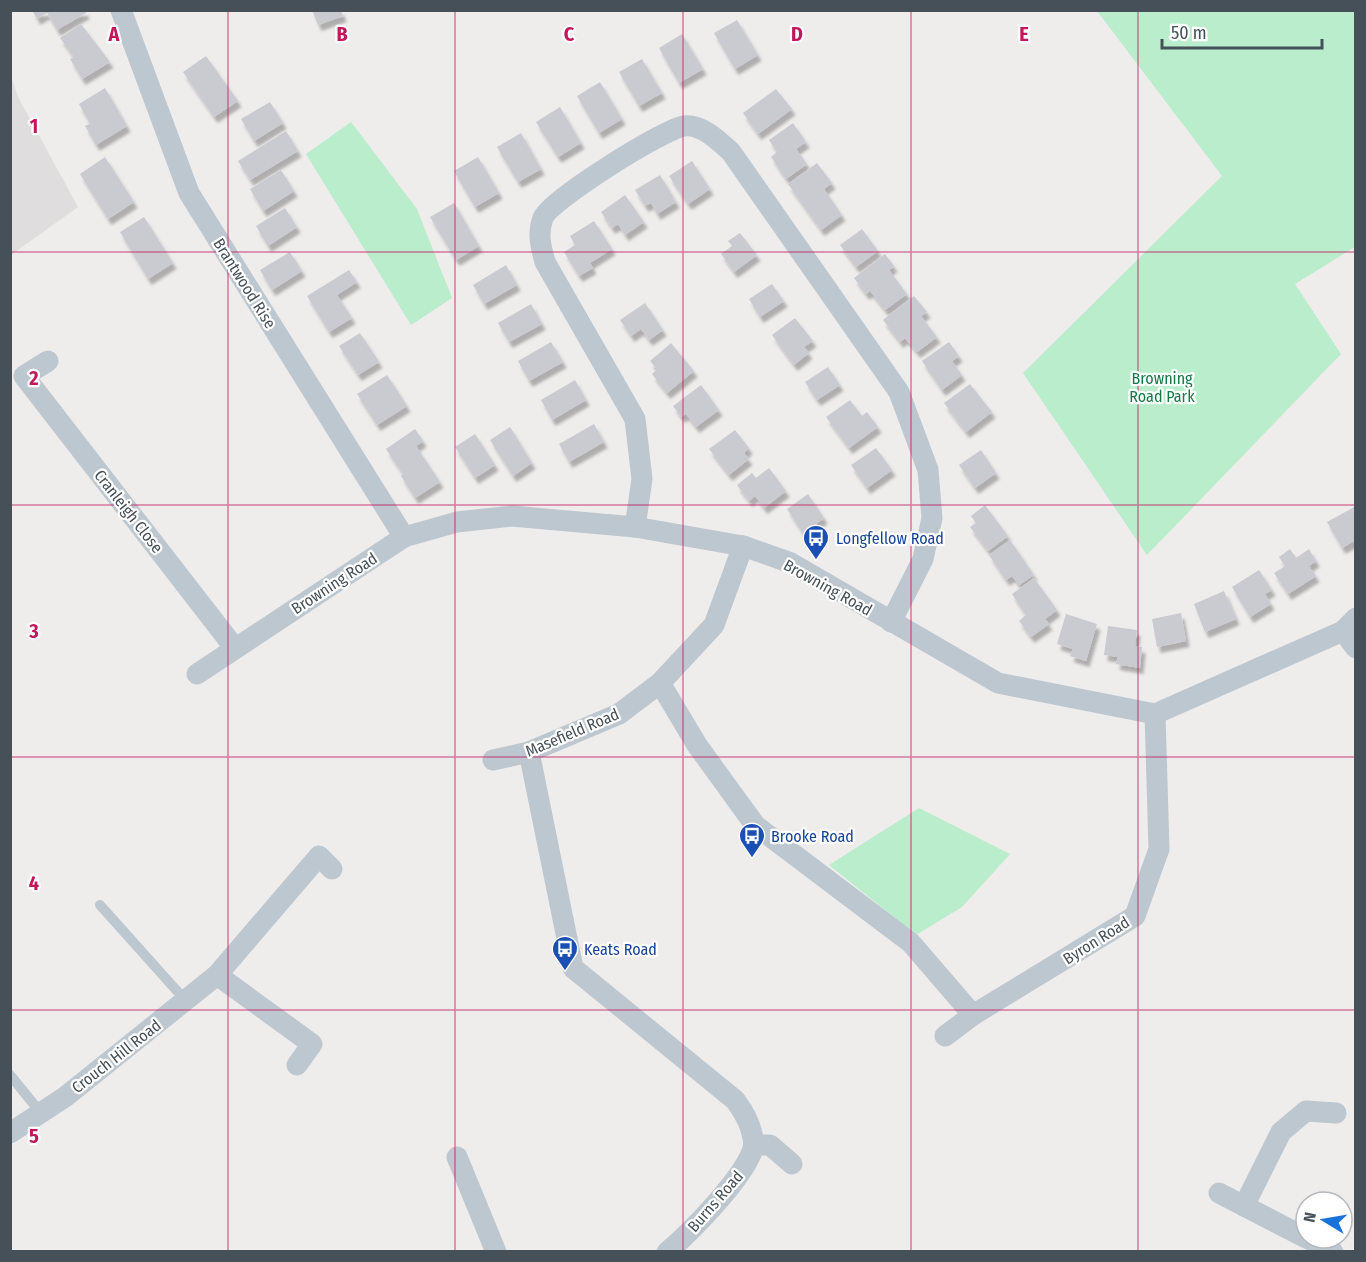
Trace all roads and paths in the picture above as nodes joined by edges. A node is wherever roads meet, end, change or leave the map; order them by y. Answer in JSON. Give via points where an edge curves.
{"nodes":[{"id":1,"x":122,"y":10,"type":"edge"},
{"id":2,"x":48,"y":361,"type":"dead end"},
{"id":3,"x":17,"y":380,"type":"edge"},
{"id":4,"x":635,"y":527,"type":"junction"},
{"id":5,"x":404,"y":537,"type":"junction"},
{"id":6,"x":743,"y":546,"type":"junction"},
{"id":7,"x":891,"y":622,"type":"junction"},
{"id":8,"x":1349,"y":624,"type":"edge"},
{"id":9,"x":234,"y":647,"type":"junction"},
{"id":10,"x":1356,"y":648,"type":"edge"},
{"id":11,"x":197,"y":674,"type":"dead end"},
{"id":12,"x":660,"y":683,"type":"junction"},
{"id":13,"x":1155,"y":714,"type":"junction"},
{"id":14,"x":529,"y":752,"type":"junction"},
{"id":15,"x":493,"y":760,"type":"dead end"},
{"id":16,"x":332,"y":869,"type":"dead end"},
{"id":17,"x":100,"y":905,"type":"dead end"},
{"id":18,"x":217,"y":975,"type":"junction"},
{"id":19,"x":186,"y":1001,"type":"junction"},
{"id":20,"x":973,"y":1015,"type":"junction"},
{"id":21,"x":945,"y":1036,"type":"dead end"},
{"id":22,"x":297,"y":1065,"type":"dead end"},
{"id":23,"x":10,"y":1075,"type":"edge"},
{"id":24,"x":41,"y":1113,"type":"junction"},
{"id":25,"x":1336,"y":1113,"type":"dead end"},
{"id":26,"x":10,"y":1133,"type":"edge"},
{"id":27,"x":754,"y":1145,"type":"junction"},
{"id":28,"x":457,"y":1157,"type":"dead end"},
{"id":29,"x":792,"y":1164,"type":"dead end"},
{"id":30,"x":1219,"y":1193,"type":"dead end"},
{"id":31,"x":1244,"y":1206,"type":"junction"},
{"id":32,"x":1294,"y":1232,"type":"edge"},
{"id":33,"x":496,"y":1251,"type":"edge"},
{"id":34,"x":667,"y":1251,"type":"edge"}],
"edges":[{"from":1,"to":5,"type":"street","name":"Brantwood Rise","via":[[189,193]]},
{"from":2,"to":3,"type":"street","name":"Cranleigh Close"},
{"from":3,"to":9,"type":"street","name":"Cranleigh Close"},
{"from":4,"to":5,"type":"street","name":"Browning Road","via":[[512,516],[457,522]]},
{"from":4,"to":6,"type":"street","name":"Browning Road"},
{"from":4,"to":7,"type":"street","via":[[642,479],[635,419],[545,262],[539,240],[544,217],[558,200],[664,133],[686,126],[710,133],[731,152],[899,392],[928,470],[932,518],[923,559]]},
{"from":5,"to":9,"type":"street","name":"Browning Road"},
{"from":6,"to":7,"type":"street","name":"Browning Road","via":[[791,563]]},
{"from":6,"to":12,"type":"street","name":"Masefield Road","via":[[714,625]]},
{"from":7,"to":13,"type":"street","name":"Browning Road","via":[[998,683]]},
{"from":8,"to":10,"type":"street"},
{"from":8,"to":13,"type":"street"},
{"from":9,"to":11,"type":"street","name":"Browning Road"},
{"from":12,"to":14,"type":"street","name":"Masefield Road","via":[[619,714]]},
{"from":12,"to":20,"type":"street","via":[[697,745],[755,825],[911,943]]},
{"from":13,"to":20,"type":"street","name":"Byron Road","via":[[1159,849],[1135,916]]},
{"from":14,"to":15,"type":"street","name":"Masefield Road"},
{"from":14,"to":27,"type":"street","via":[[573,968],[735,1100],[747,1115]]},
{"from":16,"to":18,"type":"street","name":"Crouch Hill Road","via":[[320,856]]},
{"from":17,"to":19,"type":"lane"},
{"from":18,"to":19,"type":"street","name":"Crouch Hill Road"},
{"from":18,"to":22,"type":"street","via":[[312,1044]]},
{"from":19,"to":24,"type":"street","name":"Crouch Hill Road"},
{"from":20,"to":21,"type":"street","name":"Byron Road"},
{"from":23,"to":24,"type":"lane"},
{"from":24,"to":26,"type":"street","name":"Crouch Hill Road"},
{"from":25,"to":31,"type":"street","via":[[1306,1111],[1281,1132]]},
{"from":27,"to":29,"type":"street","via":[[771,1145]]},
{"from":27,"to":34,"type":"street","name":"Burns Road","via":[[743,1170]]},
{"from":28,"to":33,"type":"street"},
{"from":30,"to":31,"type":"street"},
{"from":31,"to":32,"type":"street"}]}
